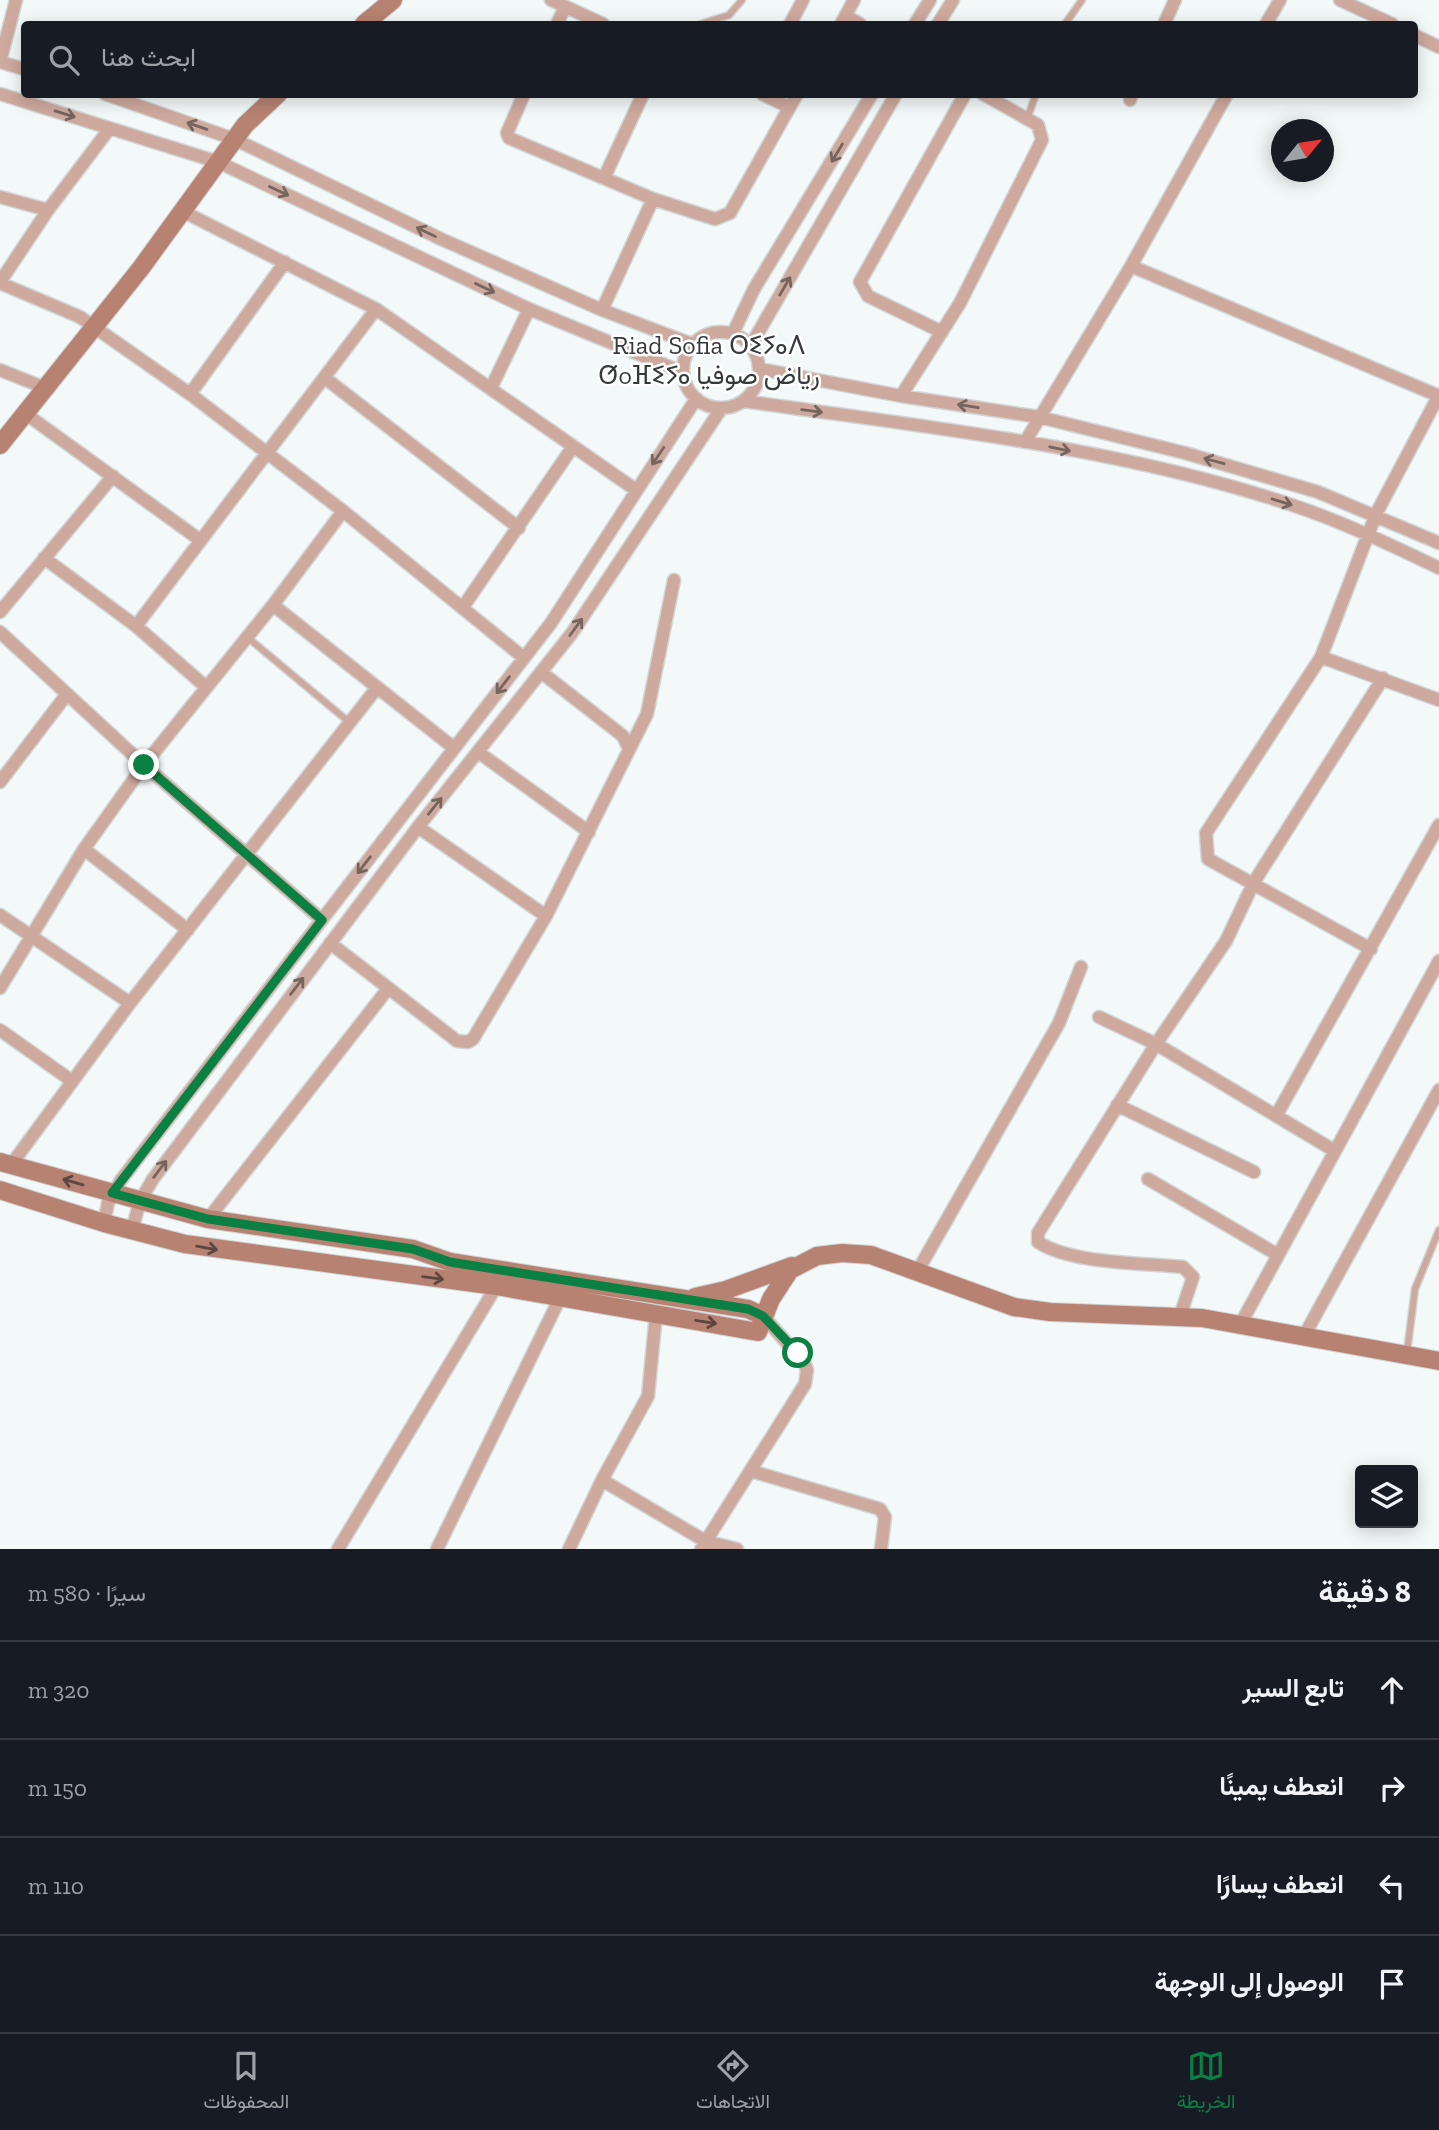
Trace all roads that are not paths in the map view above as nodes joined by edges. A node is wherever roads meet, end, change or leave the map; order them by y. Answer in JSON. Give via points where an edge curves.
{"nodes":[{"id":1,"x":16,"y":0,"type":"edge"},
{"id":2,"x":393,"y":0,"type":"edge"},
{"id":3,"x":551,"y":0,"type":"edge"},
{"id":4,"x":742,"y":0,"type":"edge"},
{"id":5,"x":803,"y":0,"type":"edge"},
{"id":6,"x":854,"y":0,"type":"edge"},
{"id":7,"x":930,"y":0,"type":"edge"},
{"id":8,"x":953,"y":0,"type":"edge"},
{"id":9,"x":1082,"y":0,"type":"edge"},
{"id":10,"x":1175,"y":0,"type":"edge"},
{"id":11,"x":1280,"y":0,"type":"edge"},
{"id":12,"x":1340,"y":0,"type":"edge"},
{"id":13,"x":565,"y":7,"type":"junction"},
{"id":14,"x":843,"y":20,"type":"edge"},
{"id":15,"x":368,"y":21,"type":"edge"},
{"id":16,"x":558,"y":21,"type":"edge"},
{"id":17,"x":596,"y":21,"type":"edge"},
{"id":18,"x":710,"y":21,"type":"edge"},
{"id":19,"x":792,"y":21,"type":"edge"},
{"id":20,"x":917,"y":21,"type":"edge"},
{"id":21,"x":940,"y":21,"type":"edge"},
{"id":22,"x":1067,"y":21,"type":"edge"},
{"id":23,"x":1165,"y":21,"type":"edge"},
{"id":24,"x":1268,"y":21,"type":"edge"},
{"id":25,"x":1386,"y":21,"type":"edge"},
{"id":26,"x":1418,"y":36,"type":"edge"},
{"id":27,"x":1439,"y":47,"type":"edge"},
{"id":28,"x":0,"y":62,"type":"edge"},
{"id":29,"x":21,"y":68,"type":"edge"},
{"id":30,"x":0,"y":94,"type":"edge"},
{"id":31,"x":116,"y":98,"type":"edge"},
{"id":32,"x":274,"y":98,"type":"edge"},
{"id":33,"x":522,"y":98,"type":"edge"},
{"id":34,"x":641,"y":98,"type":"edge"},
{"id":35,"x":770,"y":98,"type":"edge"},
{"id":36,"x":795,"y":98,"type":"edge"},
{"id":37,"x":870,"y":98,"type":"edge"},
{"id":38,"x":894,"y":98,"type":"edge"},
{"id":39,"x":963,"y":98,"type":"edge"},
{"id":40,"x":990,"y":98,"type":"edge"},
{"id":41,"x":1034,"y":98,"type":"edge"},
{"id":42,"x":1225,"y":98,"type":"edge"},
{"id":43,"x":789,"y":107,"type":"junction"},
{"id":44,"x":1027,"y":118,"type":"junction"},
{"id":45,"x":110,"y":128,"type":"junction"},
{"id":46,"x":234,"y":139,"type":"junction"},
{"id":47,"x":218,"y":162,"type":"junction"},
{"id":48,"x":604,"y":178,"type":"junction"},
{"id":49,"x":0,"y":197,"type":"edge"},
{"id":50,"x":653,"y":199,"type":"junction"},
{"id":51,"x":48,"y":210,"type":"junction"},
{"id":52,"x":184,"y":212,"type":"junction"},
{"id":53,"x":285,"y":262,"type":"junction"},
{"id":54,"x":1131,"y":266,"type":"junction"},
{"id":55,"x":0,"y":283,"type":"edge"},
{"id":56,"x":376,"y":309,"type":"junction"},
{"id":57,"x":529,"y":309,"type":"junction"},
{"id":58,"x":602,"y":310,"type":"junction"},
{"id":59,"x":94,"y":327,"type":"junction"},
{"id":60,"x":942,"y":332,"type":"junction"},
{"id":61,"x":733,"y":333,"type":"junction"},
{"id":62,"x":692,"y":344,"type":"junction"},
{"id":63,"x":751,"y":345,"type":"junction"},
{"id":64,"x":760,"y":369,"type":"junction"},
{"id":65,"x":0,"y":370,"type":"edge"},
{"id":66,"x":682,"y":372,"type":"junction"},
{"id":67,"x":325,"y":378,"type":"junction"},
{"id":68,"x":491,"y":388,"type":"junction"},
{"id":69,"x":48,"y":389,"type":"junction"},
{"id":70,"x":190,"y":394,"type":"junction"},
{"id":71,"x":901,"y":396,"type":"junction"},
{"id":72,"x":1439,"y":396,"type":"edge"},
{"id":73,"x":696,"y":400,"type":"junction"},
{"id":74,"x":744,"y":401,"type":"junction"},
{"id":75,"x":721,"y":409,"type":"junction"},
{"id":76,"x":26,"y":414,"type":"junction"},
{"id":77,"x":1039,"y":417,"type":"junction"},
{"id":78,"x":1025,"y":442,"type":"junction"},
{"id":79,"x":0,"y":445,"type":"edge"},
{"id":80,"x":572,"y":448,"type":"junction"},
{"id":81,"x":268,"y":453,"type":"junction"},
{"id":82,"x":113,"y":475,"type":"junction"},
{"id":83,"x":636,"y":489,"type":"junction"},
{"id":84,"x":343,"y":511,"type":"junction"},
{"id":85,"x":1376,"y":514,"type":"junction"},
{"id":86,"x":519,"y":528,"type":"junction"},
{"id":87,"x":1367,"y":534,"type":"junction"},
{"id":88,"x":200,"y":540,"type":"junction"},
{"id":89,"x":1439,"y":543,"type":"edge"},
{"id":90,"x":44,"y":558,"type":"junction"},
{"id":91,"x":1439,"y":568,"type":"edge"},
{"id":92,"x":674,"y":580,"type":"dead end"},
{"id":93,"x":273,"y":605,"type":"junction"},
{"id":94,"x":463,"y":607,"type":"junction"},
{"id":95,"x":0,"y":612,"type":"edge"},
{"id":96,"x":135,"y":626,"type":"junction"},
{"id":97,"x":0,"y":632,"type":"edge"},
{"id":98,"x":247,"y":637,"type":"junction"},
{"id":99,"x":1321,"y":657,"type":"junction"},
{"id":100,"x":524,"y":658,"type":"junction"},
{"id":101,"x":541,"y":672,"type":"junction"},
{"id":102,"x":1383,"y":678,"type":"junction"},
{"id":103,"x":206,"y":687,"type":"junction"},
{"id":104,"x":376,"y":689,"type":"junction"},
{"id":105,"x":68,"y":694,"type":"junction"},
{"id":106,"x":1439,"y":700,"type":"edge"},
{"id":107,"x":349,"y":722,"type":"junction"},
{"id":108,"x":454,"y":748,"type":"junction"},
{"id":109,"x":629,"y":749,"type":"junction"},
{"id":110,"x":478,"y":752,"type":"junction"},
{"id":111,"x":144,"y":765,"type":"junction"},
{"id":112,"x":0,"y":782,"type":"edge"},
{"id":113,"x":1439,"y":825,"type":"edge"},
{"id":114,"x":418,"y":827,"type":"junction"},
{"id":115,"x":589,"y":832,"type":"junction"},
{"id":116,"x":84,"y":849,"type":"junction"},
{"id":117,"x":245,"y":854,"type":"junction"},
{"id":118,"x":1254,"y":883,"type":"junction"},
{"id":119,"x":0,"y":915,"type":"edge"},
{"id":120,"x":546,"y":916,"type":"junction"},
{"id":121,"x":322,"y":920,"type":"junction"},
{"id":122,"x":188,"y":930,"type":"junction"},
{"id":123,"x":33,"y":936,"type":"junction"},
{"id":124,"x":330,"y":943,"type":"junction"},
{"id":125,"x":1371,"y":949,"type":"junction"},
{"id":126,"x":1439,"y":961,"type":"edge"},
{"id":127,"x":1081,"y":967,"type":"dead end"},
{"id":128,"x":0,"y":988,"type":"edge"},
{"id":129,"x":387,"y":990,"type":"junction"},
{"id":130,"x":130,"y":1003,"type":"junction"},
{"id":131,"x":1099,"y":1017,"type":"dead end"},
{"id":132,"x":0,"y":1030,"type":"edge"},
{"id":133,"x":1156,"y":1044,"type":"junction"},
{"id":134,"x":72,"y":1081,"type":"junction"},
{"id":135,"x":1439,"y":1090,"type":"edge"},
{"id":136,"x":1117,"y":1105,"type":"junction"},
{"id":137,"x":1276,"y":1116,"type":"junction"},
{"id":138,"x":1335,"y":1151,"type":"junction"},
{"id":139,"x":6,"y":1164,"type":"edge"},
{"id":140,"x":1254,"y":1172,"type":"dead end"},
{"id":141,"x":1148,"y":1179,"type":"dead end"},
{"id":142,"x":0,"y":1190,"type":"edge"},
{"id":143,"x":112,"y":1193,"type":"junction"},
{"id":144,"x":140,"y":1201,"type":"junction"},
{"id":145,"x":208,"y":1219,"type":"junction"},
{"id":146,"x":104,"y":1223,"type":"junction"},
{"id":147,"x":132,"y":1230,"type":"junction"},
{"id":148,"x":1439,"y":1230,"type":"edge"},
{"id":149,"x":1278,"y":1255,"type":"junction"},
{"id":150,"x":801,"y":1262,"type":"junction"},
{"id":151,"x":507,"y":1270,"type":"junction"},
{"id":152,"x":917,"y":1272,"type":"junction"},
{"id":153,"x":496,"y":1286,"type":"junction"},
{"id":154,"x":560,"y":1298,"type":"junction"},
{"id":155,"x":685,"y":1299,"type":"junction"},
{"id":156,"x":656,"y":1314,"type":"junction"},
{"id":157,"x":1180,"y":1316,"type":"junction"},
{"id":158,"x":761,"y":1324,"type":"junction"},
{"id":159,"x":1240,"y":1325,"type":"junction"},
{"id":160,"x":1304,"y":1336,"type":"junction"},
{"id":161,"x":1407,"y":1354,"type":"junction"},
{"id":162,"x":1439,"y":1361,"type":"edge"},
{"id":163,"x":751,"y":1471,"type":"junction"},
{"id":164,"x":602,"y":1480,"type":"junction"},
{"id":165,"x":703,"y":1545,"type":"edge"},
{"id":166,"x":338,"y":1549,"type":"edge"},
{"id":167,"x":437,"y":1549,"type":"edge"},
{"id":168,"x":569,"y":1549,"type":"edge"},
{"id":169,"x":737,"y":1549,"type":"edge"},
{"id":170,"x":881,"y":1549,"type":"edge"}],
"edges":[{"from":1,"to":28,"type":"street"},
{"from":2,"to":15,"type":"street"},
{"from":3,"to":13,"type":"street"},
{"from":4,"to":18,"type":"lane","via":[[729,15]]},
{"from":5,"to":19,"type":"street"},
{"from":6,"to":14,"type":"street"},
{"from":7,"to":20,"type":"street"},
{"from":8,"to":21,"type":"street"},
{"from":9,"to":22,"type":"lane"},
{"from":10,"to":23,"type":"street"},
{"from":11,"to":24,"type":"street"},
{"from":12,"to":25,"type":"street"},
{"from":13,"to":16,"type":"street"},
{"from":13,"to":17,"type":"street"},
{"from":26,"to":27,"type":"street"},
{"from":28,"to":29,"type":"street"},
{"from":30,"to":45,"type":"street","one_way":true},
{"from":46,"to":31,"type":"street","one_way":true},
{"from":32,"to":46,"type":"street"},
{"from":33,"to":48,"type":"street","via":[[509,138]]},
{"from":34,"to":48,"type":"street"},
{"from":35,"to":43,"type":"street"},
{"from":36,"to":43,"type":"street"},
{"from":37,"to":61,"type":"street","one_way":true,"via":[[754,289]]},
{"from":63,"to":38,"type":"street","one_way":true},
{"from":39,"to":60,"type":"street","via":[[860,282],[868,296]]},
{"from":40,"to":44,"type":"street"},
{"from":41,"to":44,"type":"lane"},
{"from":42,"to":54,"type":"street"},
{"from":43,"to":50,"type":"street","via":[[726,216],[715,219]]},
{"from":44,"to":60,"type":"street","via":[[1041,129],[1042,140]]},
{"from":45,"to":47,"type":"street"},
{"from":45,"to":51,"type":"street"},
{"from":46,"to":47,"type":"street"},
{"from":58,"to":46,"type":"street","one_way":true},
{"from":47,"to":52,"type":"street"},
{"from":47,"to":57,"type":"street","one_way":true},
{"from":48,"to":50,"type":"street"},
{"from":49,"to":51,"type":"street"},
{"from":50,"to":58,"type":"street"},
{"from":51,"to":55,"type":"street"},
{"from":52,"to":53,"type":"street"},
{"from":52,"to":59,"type":"street"},
{"from":53,"to":56,"type":"street"},
{"from":53,"to":70,"type":"street"},
{"from":54,"to":72,"type":"street"},
{"from":54,"to":77,"type":"street"},
{"from":55,"to":59,"type":"street","via":[[71,312]]},
{"from":56,"to":67,"type":"street"},
{"from":56,"to":68,"type":"street"},
{"from":57,"to":66,"type":"street"},
{"from":57,"to":68,"type":"street"},
{"from":58,"to":62,"type":"street"},
{"from":59,"to":69,"type":"street"},
{"from":59,"to":70,"type":"street"},
{"from":60,"to":71,"type":"street"},
{"from":61,"to":62,"type":"street","via":[[711,333]]},
{"from":61,"to":63,"type":"street"},
{"from":62,"to":66,"type":"street"},
{"from":63,"to":64,"type":"street"},
{"from":64,"to":71,"type":"street"},
{"from":64,"to":74,"type":"street"},
{"from":65,"to":69,"type":"street"},
{"from":66,"to":73,"type":"street"},
{"from":67,"to":81,"type":"street"},
{"from":67,"to":86,"type":"street"},
{"from":68,"to":80,"type":"street"},
{"from":69,"to":76,"type":"street"},
{"from":70,"to":81,"type":"street"},
{"from":77,"to":71,"type":"street","one_way":true},
{"from":72,"to":85,"type":"street"},
{"from":73,"to":75,"type":"street"},
{"from":73,"to":83,"type":"street","one_way":true},
{"from":74,"to":75,"type":"street"},
{"from":74,"to":78,"type":"street","one_way":true},
{"from":101,"to":75,"type":"street","one_way":true,"via":[[603,589]]},
{"from":76,"to":79,"type":"street"},
{"from":76,"to":82,"type":"street"},
{"from":77,"to":78,"type":"street"},
{"from":85,"to":77,"type":"street","one_way":true,"via":[[1262,474]]},
{"from":78,"to":87,"type":"street","one_way":true,"via":[[1248,491]]},
{"from":80,"to":83,"type":"street"},
{"from":80,"to":86,"type":"street"},
{"from":81,"to":84,"type":"street"},
{"from":81,"to":88,"type":"street"},
{"from":82,"to":88,"type":"street"},
{"from":82,"to":90,"type":"street"},
{"from":83,"to":100,"type":"street","via":[[588,568]]},
{"from":84,"to":93,"type":"street"},
{"from":84,"to":94,"type":"street"},
{"from":85,"to":87,"type":"street"},
{"from":85,"to":89,"type":"street"},
{"from":86,"to":94,"type":"street"},
{"from":87,"to":91,"type":"street"},
{"from":87,"to":99,"type":"street"},
{"from":88,"to":96,"type":"street"},
{"from":90,"to":95,"type":"street"},
{"from":90,"to":96,"type":"street"},
{"from":92,"to":109,"type":"street","via":[[647,714]]},
{"from":93,"to":98,"type":"street"},
{"from":93,"to":104,"type":"street"},
{"from":94,"to":100,"type":"street"},
{"from":96,"to":103,"type":"street"},
{"from":97,"to":105,"type":"street"},
{"from":98,"to":103,"type":"street"},
{"from":98,"to":107,"type":"lane"},
{"from":99,"to":102,"type":"street"},
{"from":99,"to":118,"type":"street","via":[[1206,834],[1208,859]]},
{"from":100,"to":108,"type":"street","one_way":true},
{"from":101,"to":109,"type":"street","via":[[623,736]]},
{"from":101,"to":110,"type":"street"},
{"from":102,"to":106,"type":"street"},
{"from":102,"to":118,"type":"street"},
{"from":103,"to":111,"type":"street"},
{"from":104,"to":107,"type":"street"},
{"from":104,"to":108,"type":"street"},
{"from":105,"to":111,"type":"street"},
{"from":105,"to":112,"type":"street"},
{"from":107,"to":117,"type":"street"},
{"from":108,"to":121,"type":"street","one_way":true},
{"from":109,"to":115,"type":"street"},
{"from":114,"to":110,"type":"street","one_way":true},
{"from":110,"to":115,"type":"street"},
{"from":111,"to":116,"type":"street"},
{"from":111,"to":117,"type":"street"},
{"from":113,"to":125,"type":"street"},
{"from":114,"to":120,"type":"street"},
{"from":114,"to":124,"type":"street"},
{"from":115,"to":120,"type":"street"},
{"from":116,"to":122,"type":"street"},
{"from":116,"to":123,"type":"street"},
{"from":117,"to":121,"type":"street"},
{"from":117,"to":122,"type":"street"},
{"from":118,"to":125,"type":"street"},
{"from":118,"to":133,"type":"street","via":[[1226,941]]},
{"from":119,"to":123,"type":"street"},
{"from":120,"to":129,"type":"street","via":[[468,1042],[457,1041]]},
{"from":121,"to":143,"type":"street"},
{"from":122,"to":130,"type":"street"},
{"from":123,"to":128,"type":"street"},
{"from":123,"to":130,"type":"street"},
{"from":124,"to":129,"type":"street"},
{"from":144,"to":124,"type":"street","one_way":true},
{"from":125,"to":137,"type":"street"},
{"from":126,"to":138,"type":"street"},
{"from":127,"to":152,"type":"street","via":[[1059,1023]]},
{"from":129,"to":145,"type":"street"},
{"from":130,"to":134,"type":"street"},
{"from":131,"to":133,"type":"street"},
{"from":132,"to":134,"type":"street"},
{"from":133,"to":136,"type":"street"},
{"from":133,"to":137,"type":"street"},
{"from":134,"to":139,"type":"street"},
{"from":135,"to":160,"type":"street"},
{"from":136,"to":140,"type":"street"},
{"from":136,"to":157,"type":"street","via":[[1038,1233],[1038,1242],[1049,1250],[1183,1267],[1193,1277]]},
{"from":137,"to":138,"type":"street"},
{"from":138,"to":149,"type":"street"},
{"from":143,"to":139,"type":"street","one_way":true},
{"from":141,"to":149,"type":"street"},
{"from":142,"to":146,"type":"street"},
{"from":143,"to":144,"type":"street"},
{"from":143,"to":146,"type":"street"},
{"from":144,"to":145,"type":"street"},
{"from":144,"to":147,"type":"street"},
{"from":145,"to":151,"type":"street","via":[[413,1249],[450,1262]]},
{"from":146,"to":147,"type":"street"},
{"from":147,"to":153,"type":"street","one_way":true,"via":[[232,1252]]},
{"from":148,"to":161,"type":"lane","via":[[1415,1289]]},
{"from":149,"to":159,"type":"street"},
{"from":150,"to":152,"type":"street","via":[[842,1253],[871,1255]]},
{"from":150,"to":155,"type":"street","via":[[726,1290]]},
{"from":150,"to":158,"type":"street","via":[[783,1279]]},
{"from":151,"to":153,"type":"street"},
{"from":151,"to":155,"type":"street"},
{"from":152,"to":157,"type":"street","via":[[1014,1307]]},
{"from":153,"to":154,"type":"street"},
{"from":153,"to":166,"type":"street"},
{"from":154,"to":156,"type":"street"},
{"from":154,"to":167,"type":"street"},
{"from":155,"to":158,"type":"street","via":[[748,1309]]},
{"from":156,"to":158,"type":"street","one_way":true},
{"from":156,"to":164,"type":"street","via":[[648,1395]]},
{"from":157,"to":159,"type":"street"},
{"from":158,"to":163,"type":"street","via":[[786,1343],[807,1370],[805,1384]]},
{"from":159,"to":160,"type":"street"},
{"from":160,"to":161,"type":"street"},
{"from":161,"to":162,"type":"street"},
{"from":163,"to":165,"type":"street"},
{"from":163,"to":170,"type":"street","via":[[880,1509],[885,1517]]},
{"from":164,"to":165,"type":"street"},
{"from":164,"to":168,"type":"street"},
{"from":165,"to":169,"type":"street"}]}
